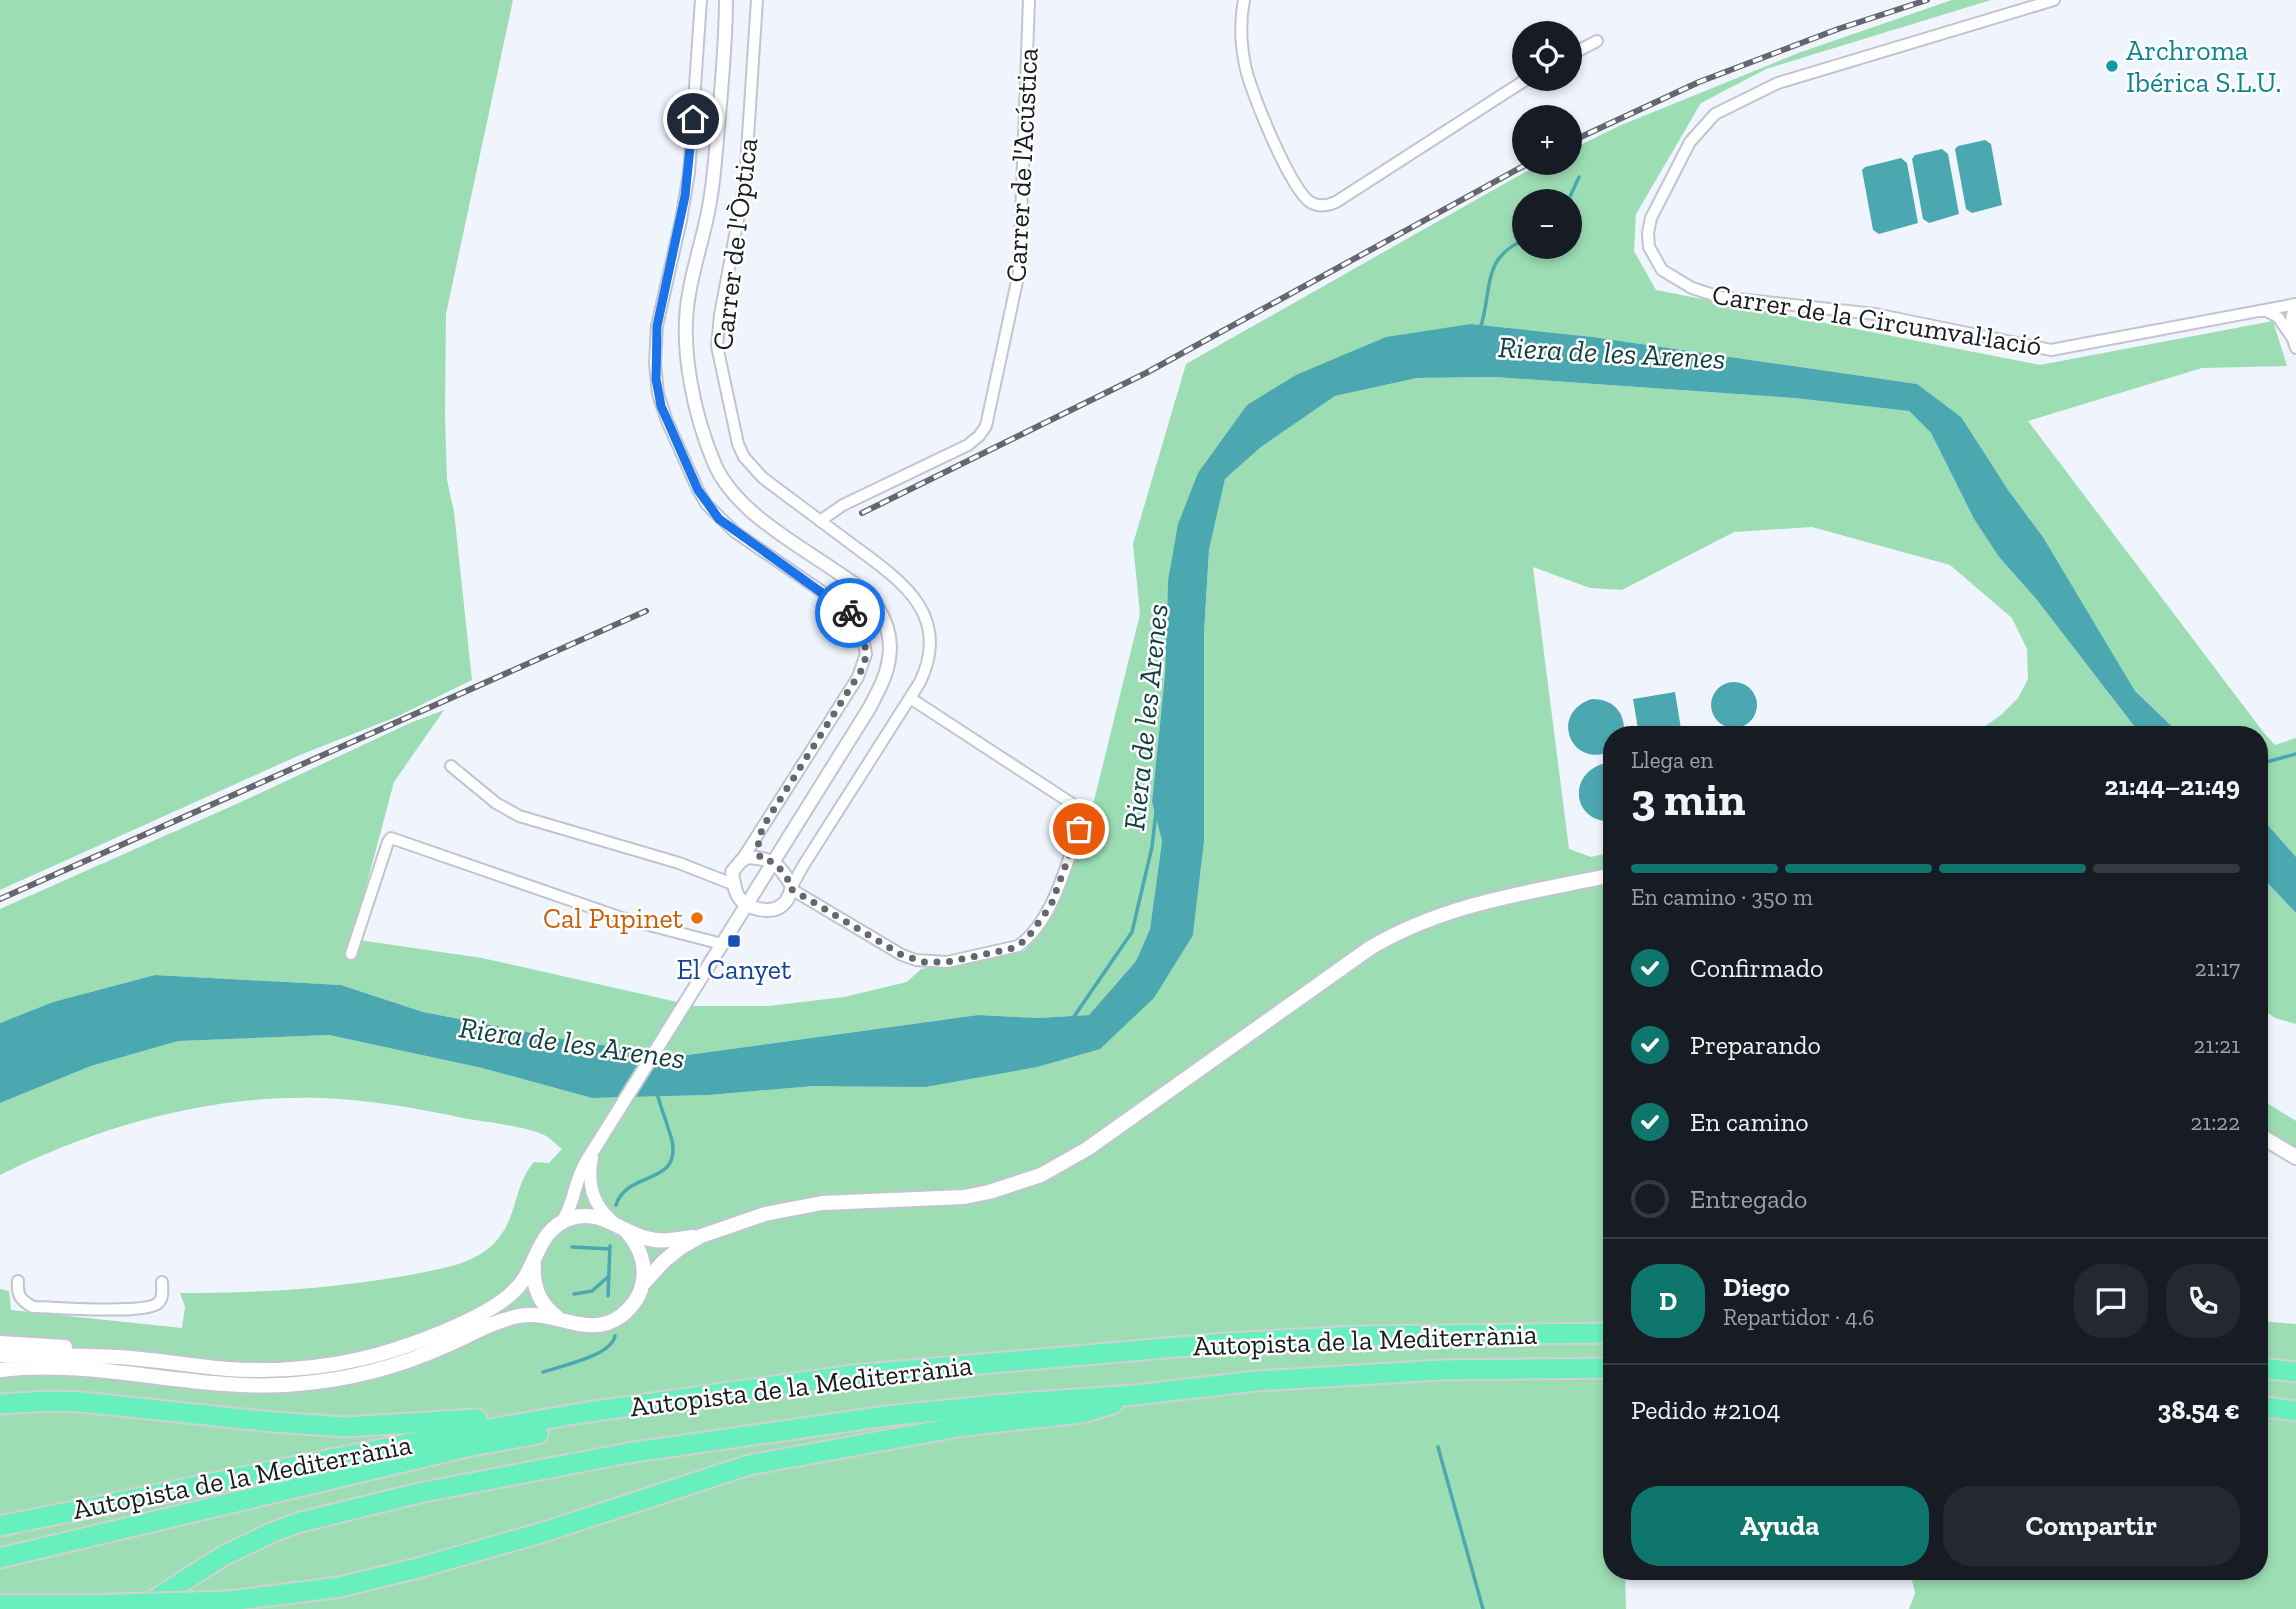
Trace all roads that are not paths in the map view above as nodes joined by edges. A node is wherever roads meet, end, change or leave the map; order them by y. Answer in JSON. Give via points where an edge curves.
{"nodes":[{"id":1,"x":701,"y":0,"type":"edge"},
{"id":2,"x":726,"y":0,"type":"edge"},
{"id":3,"x":757,"y":0,"type":"edge"},
{"id":4,"x":1029,"y":0,"type":"edge"},
{"id":5,"x":1244,"y":0,"type":"edge"},
{"id":6,"x":2054,"y":0,"type":"edge"},
{"id":7,"x":1598,"y":41,"type":"dead end"},
{"id":8,"x":1582,"y":49,"type":"edge"},
{"id":9,"x":1512,"y":89,"type":"edge"},
{"id":10,"x":2296,"y":305,"type":"edge"},
{"id":11,"x":2264,"y":310,"type":"junction"},
{"id":12,"x":2294,"y":343,"type":"edge"},
{"id":13,"x":820,"y":521,"type":"junction"},
{"id":14,"x":910,"y":698,"type":"junction"},
{"id":15,"x":451,"y":766,"type":"dead end"},
{"id":16,"x":764,"y":825,"type":"junction"},
{"id":17,"x":760,"y":858,"type":"junction"},
{"id":18,"x":774,"y":862,"type":"junction"},
{"id":19,"x":803,"y":866,"type":"junction"},
{"id":20,"x":736,"y":873,"type":"junction"},
{"id":21,"x":784,"y":873,"type":"junction"},
{"id":22,"x":1603,"y":877,"type":"edge"},
{"id":23,"x":792,"y":888,"type":"junction"},
{"id":24,"x":747,"y":905,"type":"junction"},
{"id":25,"x":722,"y":944,"type":"junction"},
{"id":26,"x":351,"y":954,"type":"dead end"},
{"id":27,"x":2268,"y":1140,"type":"edge"},
{"id":28,"x":597,"y":1144,"type":"junction"},
{"id":29,"x":2296,"y":1157,"type":"edge"},
{"id":30,"x":562,"y":1222,"type":"junction"},
{"id":31,"x":619,"y":1225,"type":"junction"},
{"id":32,"x":701,"y":1236,"type":"junction"},
{"id":33,"x":536,"y":1253,"type":"junction"},
{"id":34,"x":18,"y":1281,"type":"dead end"},
{"id":35,"x":162,"y":1282,"type":"dead end"},
{"id":36,"x":642,"y":1285,"type":"junction"},
{"id":37,"x":563,"y":1321,"type":"junction"},
{"id":38,"x":1603,"y":1333,"type":"edge"},
{"id":39,"x":0,"y":1343,"type":"edge"},
{"id":40,"x":0,"y":1355,"type":"edge"},
{"id":41,"x":118,"y":1357,"type":"junction"},
{"id":42,"x":1603,"y":1368,"type":"edge"},
{"id":43,"x":2268,"y":1369,"type":"edge"},
{"id":44,"x":0,"y":1370,"type":"edge"},
{"id":45,"x":2296,"y":1372,"type":"edge"},
{"id":46,"x":1135,"y":1395,"type":"junction"},
{"id":47,"x":0,"y":1404,"type":"edge"},
{"id":48,"x":638,"y":1406,"type":"junction"},
{"id":49,"x":2268,"y":1407,"type":"edge"},
{"id":50,"x":612,"y":1409,"type":"junction"},
{"id":51,"x":2296,"y":1411,"type":"edge"},
{"id":52,"x":0,"y":1526,"type":"edge"},
{"id":53,"x":0,"y":1558,"type":"edge"},
{"id":54,"x":0,"y":1605,"type":"edge"},
{"id":55,"x":146,"y":1606,"type":"edge"}],
"edges":[{"from":1,"to":16,"type":"street","via":[[689,173],[657,326],[656,379],[661,406],[707,505],[734,531],[848,611],[862,632],[866,654],[858,677]]},
{"from":2,"to":18,"type":"street","via":[[713,187],[688,295],[685,331],[702,424],[717,468],[737,498],[862,591],[878,607],[890,639],[878,693]]},
{"from":3,"to":13,"type":"street","name":"Carrer de l'Òptica","via":[[745,182],[718,329],[719,363],[744,457],[763,478]]},
{"from":4,"to":13,"type":"street","name":"Carrer de l'Acústica","via":[[1022,245],[986,426],[968,445],[861,496]]},
{"from":5,"to":9,"type":"street","via":[[1242,46],[1252,90],[1297,189],[1316,205],[1336,202]]},
{"from":6,"to":11,"type":"street","name":"Carrer de la Circumval·lació","via":[[1777,83],[1715,114],[1689,142],[1651,218],[1649,247],[1662,270],[1720,298],[1875,314],[2052,350]]},
{"from":7,"to":8,"type":"street"},
{"from":10,"to":11,"type":"street","name":"Carrer de la Circumval·lació"},
{"from":10,"to":12,"type":"street","via":[[2290,315]]},
{"from":11,"to":12,"type":"street","via":[[2278,317]]},
{"from":13,"to":14,"type":"street","name":"Carrer de l'Òptica","via":[[897,578],[919,603],[929,628],[930,655]]},
{"from":14,"to":19,"type":"street","name":"Carrer de l'Òptica"},
{"from":14,"to":23,"type":"street","via":[[1074,805],[1079,829],[1051,905],[1018,946],[947,962],[924,962],[902,955]]},
{"from":15,"to":20,"type":"street","via":[[519,816],[710,874]]},
{"from":16,"to":17,"type":"street","via":[[758,840]]},
{"from":16,"to":20,"type":"street"},
{"from":17,"to":18,"type":"street"},
{"from":17,"to":20,"type":"street","via":[[748,857]]},
{"from":18,"to":21,"type":"street"},
{"from":18,"to":24,"type":"street"},
{"from":19,"to":21,"type":"street"},
{"from":19,"to":23,"type":"street","name":"Carrer de l'Òptica"},
{"from":20,"to":24,"type":"street","via":[[736,893]]},
{"from":21,"to":23,"type":"street"},
{"from":22,"to":32,"type":"main road","via":[[1459,908],[1395,933],[1087,1149],[1026,1182],[964,1197],[801,1206]]},
{"from":23,"to":24,"type":"street","via":[[787,900],[775,909]]},
{"from":24,"to":25,"type":"street"},
{"from":25,"to":26,"type":"street","via":[[622,918],[391,838]]},
{"from":25,"to":28,"type":"street"},
{"from":27,"to":29,"type":"main road"},
{"from":28,"to":30,"type":"street","via":[[582,1168]]},
{"from":28,"to":31,"type":"street","via":[[590,1185],[599,1207]]},
{"from":30,"to":31,"type":"main road","via":[[596,1216]]},
{"from":30,"to":33,"type":"main road","via":[[545,1236]]},
{"from":31,"to":32,"type":"main road","via":[[654,1240]]},
{"from":31,"to":36,"type":"main road","via":[[641,1255]]},
{"from":32,"to":36,"type":"main road","via":[[673,1253]]},
{"from":33,"to":37,"type":"main road","via":[[536,1290],[545,1306]]},
{"from":33,"to":41,"type":"main road","via":[[519,1287],[496,1306],[415,1342],[361,1359],[268,1370]]},
{"from":34,"to":35,"type":"street","via":[[21,1301],[33,1307],[126,1310],[158,1304]]},
{"from":36,"to":37,"type":"main road","via":[[627,1311],[607,1323],[585,1326]]},
{"from":37,"to":44,"type":"main road","via":[[534,1314],[515,1317],[389,1367],[302,1384],[231,1385],[54,1368]]},
{"from":38,"to":48,"type":"highway","name":"Autopista de la Mediterrània","via":[[1358,1336],[1224,1343],[853,1376]]},
{"from":39,"to":41,"type":"main road"},
{"from":40,"to":41,"type":"main road"},
{"from":42,"to":46,"type":"highway","name":"Autopista de la Mediterrània","via":[[1441,1370],[1256,1381]]},
{"from":43,"to":45,"type":"highway"},
{"from":46,"to":54,"type":"highway","bridge":true,"via":[[1082,1413],[964,1426],[749,1465],[544,1532],[340,1587],[229,1601]]},
{"from":46,"to":55,"type":"highway","name":"Autopista de la Mediterrània","via":[[860,1419],[628,1453],[419,1493],[271,1533],[203,1567]]},
{"from":47,"to":50,"type":"highway","via":[[81,1402],[345,1427],[471,1420],[582,1402]]},
{"from":48,"to":50,"type":"highway","name":"Autopista de la Mediterrània"},
{"from":48,"to":53,"type":"highway","via":[[587,1424],[471,1446]]},
{"from":49,"to":51,"type":"highway"},
{"from":50,"to":52,"type":"highway","name":"Autopista de la Mediterrània","via":[[366,1451]]}]}
